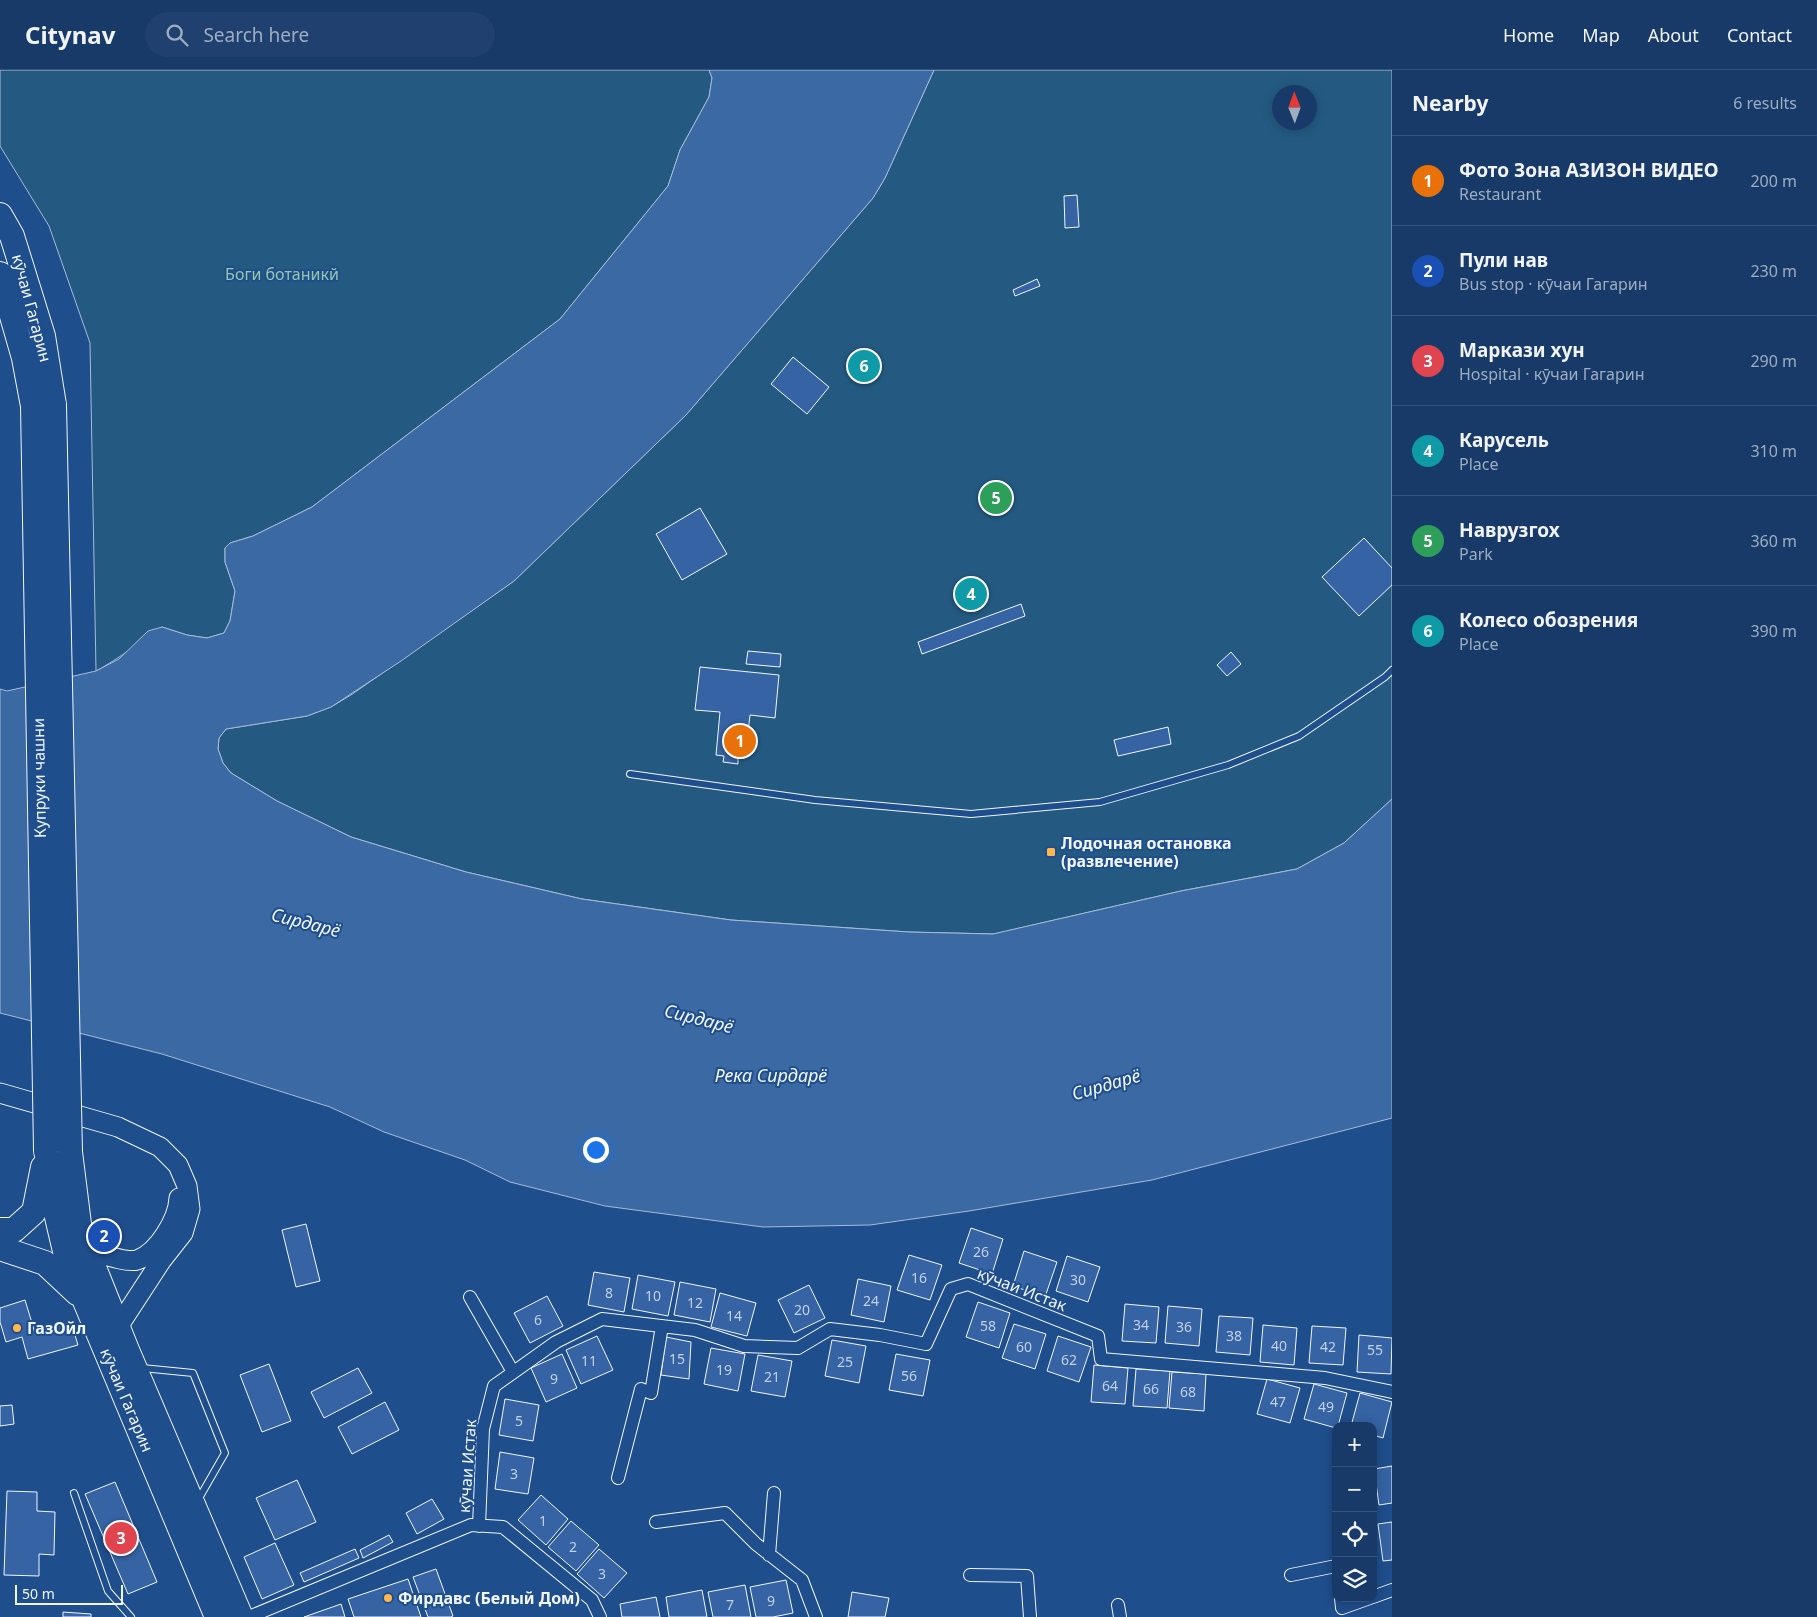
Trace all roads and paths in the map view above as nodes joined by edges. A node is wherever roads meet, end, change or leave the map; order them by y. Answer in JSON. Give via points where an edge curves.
{"nodes":[{"id":1,"x":0,"y":215,"type":"edge"},
{"id":2,"x":0,"y":274,"type":"edge"},
{"id":3,"x":44,"y":406,"type":"junction"},
{"id":4,"x":1392,"y":670,"type":"edge"},
{"id":5,"x":630,"y":774,"type":"dead end"},
{"id":6,"x":0,"y":1093,"type":"edge"},
{"id":7,"x":0,"y":1102,"type":"edge"},
{"id":8,"x":46,"y":1150,"type":"junction"},
{"id":9,"x":0,"y":1230,"type":"edge"},
{"id":10,"x":0,"y":1248,"type":"edge"},
{"id":11,"x":87,"y":1250,"type":"junction"},
{"id":12,"x":470,"y":1297,"type":"dead end"},
{"id":13,"x":85,"y":1301,"type":"junction"},
{"id":14,"x":662,"y":1326,"type":"junction"},
{"id":15,"x":118,"y":1327,"type":"junction"},
{"id":16,"x":132,"y":1359,"type":"junction"},
{"id":17,"x":512,"y":1372,"type":"junction"},
{"id":18,"x":1392,"y":1392,"type":"edge"},
{"id":19,"x":618,"y":1478,"type":"dead end"},
{"id":20,"x":74,"y":1493,"type":"dead end"},
{"id":21,"x":774,"y":1493,"type":"dead end"},
{"id":22,"x":194,"y":1506,"type":"junction"},
{"id":23,"x":656,"y":1522,"type":"dead end"},
{"id":24,"x":479,"y":1526,"type":"junction"},
{"id":25,"x":769,"y":1555,"type":"junction"},
{"id":26,"x":1332,"y":1567,"type":"edge"},
{"id":27,"x":970,"y":1575,"type":"dead end"},
{"id":28,"x":1291,"y":1575,"type":"dead end"},
{"id":29,"x":1392,"y":1590,"type":"edge"},
{"id":30,"x":1377,"y":1596,"type":"edge"},
{"id":31,"x":1341,"y":1602,"type":"edge"},
{"id":32,"x":1359,"y":1602,"type":"edge"},
{"id":33,"x":131,"y":1617,"type":"edge"},
{"id":34,"x":217,"y":1617,"type":"edge"},
{"id":35,"x":241,"y":1617,"type":"edge"},
{"id":36,"x":249,"y":1617,"type":"edge"},
{"id":37,"x":600,"y":1617,"type":"edge"},
{"id":38,"x":816,"y":1617,"type":"edge"},
{"id":39,"x":1030,"y":1617,"type":"edge"}],
"edges":[{"from":1,"to":3,"type":"highway","name":"кӯчаи Гагарин","via":[[12,236],[43,336]]},
{"from":2,"to":3,"type":"highway","name":"кӯчаи Гагарин","via":[[24,358]]},
{"from":3,"to":8,"type":"highway","name":"Купруки чашни","bridge":true},
{"from":3,"to":11,"type":"highway","name":"кӯчаи Гагарин","bridge":true,"via":[[70,1152],[79,1224]]},
{"from":4,"to":5,"type":"lane","via":[[1299,736],[1228,765],[1100,802],[971,814],[815,800]]},
{"from":6,"to":15,"type":"main road","via":[[118,1127],[160,1147],[178,1165],[187,1186],[190,1209],[183,1232]]},
{"from":7,"to":11,"type":"main road","via":[[117,1137],[154,1156],[169,1170],[179,1192],[179,1203],[167,1232],[154,1249],[136,1260]]},
{"from":8,"to":9,"type":"highway","via":[[34,1212],[14,1230]]},
{"from":8,"to":13,"type":"highway","name":"кӯчаи Гагарин","via":[[68,1264]]},
{"from":10,"to":13,"type":"highway","via":[[45,1263]]},
{"from":11,"to":15,"type":"highway","name":"кӯчаи Гагарин"},
{"from":12,"to":17,"type":"street"},
{"from":13,"to":34,"type":"highway","name":"кӯчаи Гагарин"},
{"from":14,"to":17,"type":"street","name":"кӯчаи Истак","via":[[602,1319],[556,1342]]},
{"from":14,"to":18,"type":"street","name":"кӯчаи Истак","via":[[695,1330],[744,1346],[798,1348],[830,1329],[926,1344],[950,1288],[968,1284],[1098,1336],[1101,1359],[1324,1378]]},
{"from":14,"to":19,"type":"street","via":[[651,1393],[641,1388]]},
{"from":15,"to":16,"type":"highway","name":"кӯчаи Гагарин"},
{"from":16,"to":22,"type":"highway","name":"кӯчаи Гагарин"},
{"from":16,"to":22,"type":"lane","via":[[192,1373],[225,1453]]},
{"from":17,"to":24,"type":"street","name":"кӯчаи Истак","via":[[494,1386],[483,1429]]},
{"from":20,"to":33,"type":"lane","via":[[108,1591]]},
{"from":21,"to":25,"type":"street"},
{"from":22,"to":35,"type":"highway","name":"кӯчаи Гагарин"},
{"from":23,"to":25,"type":"street","via":[[725,1513]]},
{"from":24,"to":36,"type":"street","via":[[471,1525]]},
{"from":24,"to":37,"type":"street","via":[[502,1527],[592,1600]]},
{"from":25,"to":38,"type":"street","via":[[802,1580]]},
{"from":26,"to":28,"type":"street"},
{"from":27,"to":39,"type":"street","via":[[1027,1576]]},
{"from":29,"to":30,"type":"street"},
{"from":31,"to":32,"type":"street","via":[[1342,1608]]}]}
